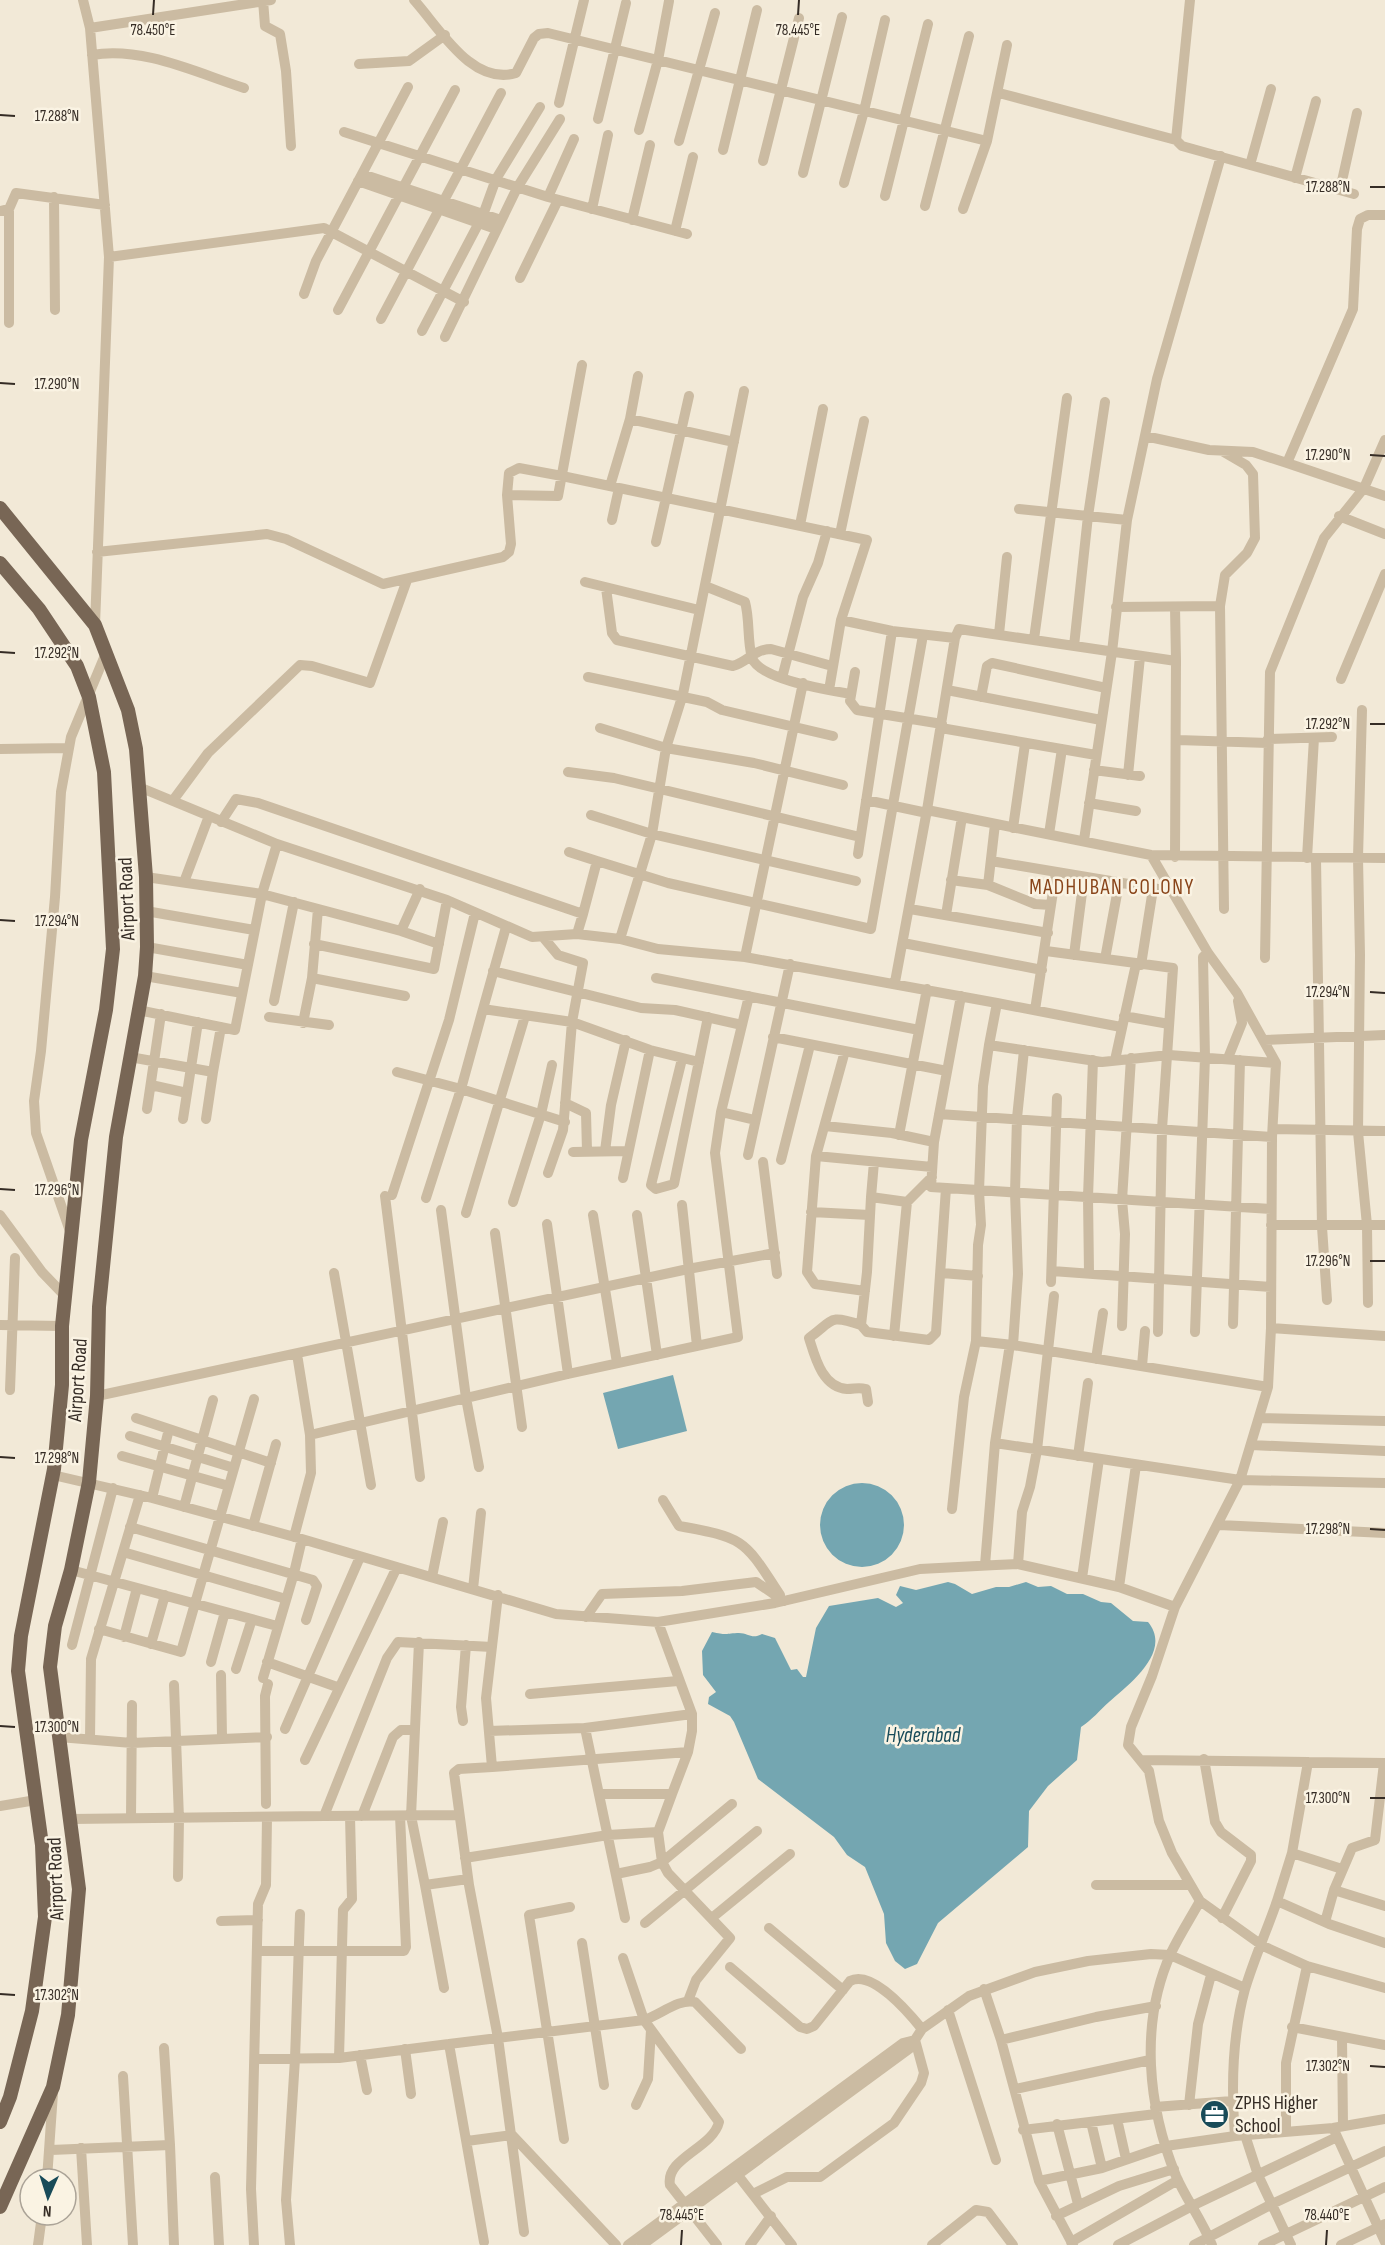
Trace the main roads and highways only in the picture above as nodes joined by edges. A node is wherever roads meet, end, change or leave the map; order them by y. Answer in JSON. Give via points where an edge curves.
{"nodes":[{"id":1,"x":0,"y":508,"type":"edge"},
{"id":2,"x":0,"y":563,"type":"edge"},
{"id":3,"x":0,"y":2122,"type":"edge"},
{"id":4,"x":0,"y":2206,"type":"edge"}],
"edges":[{"from":1,"to":4,"type":"main road","name":"Airport Road","via":[[94,626],[128,710],[136,749],[147,947],[113,1167],[99,1307],[97,1396],[89,1482],[55,1626],[50,1667],[78,1889],[68,2015],[53,2087]]},
{"from":2,"to":3,"type":"main road","name":"Airport Road","via":[[39,609],[77,666],[89,697],[104,772],[113,948],[106,1010],[81,1136],[62,1326],[62,1385],[53,1475],[21,1636],[18,1671],[42,1845],[45,1917],[32,2011]]}]}
